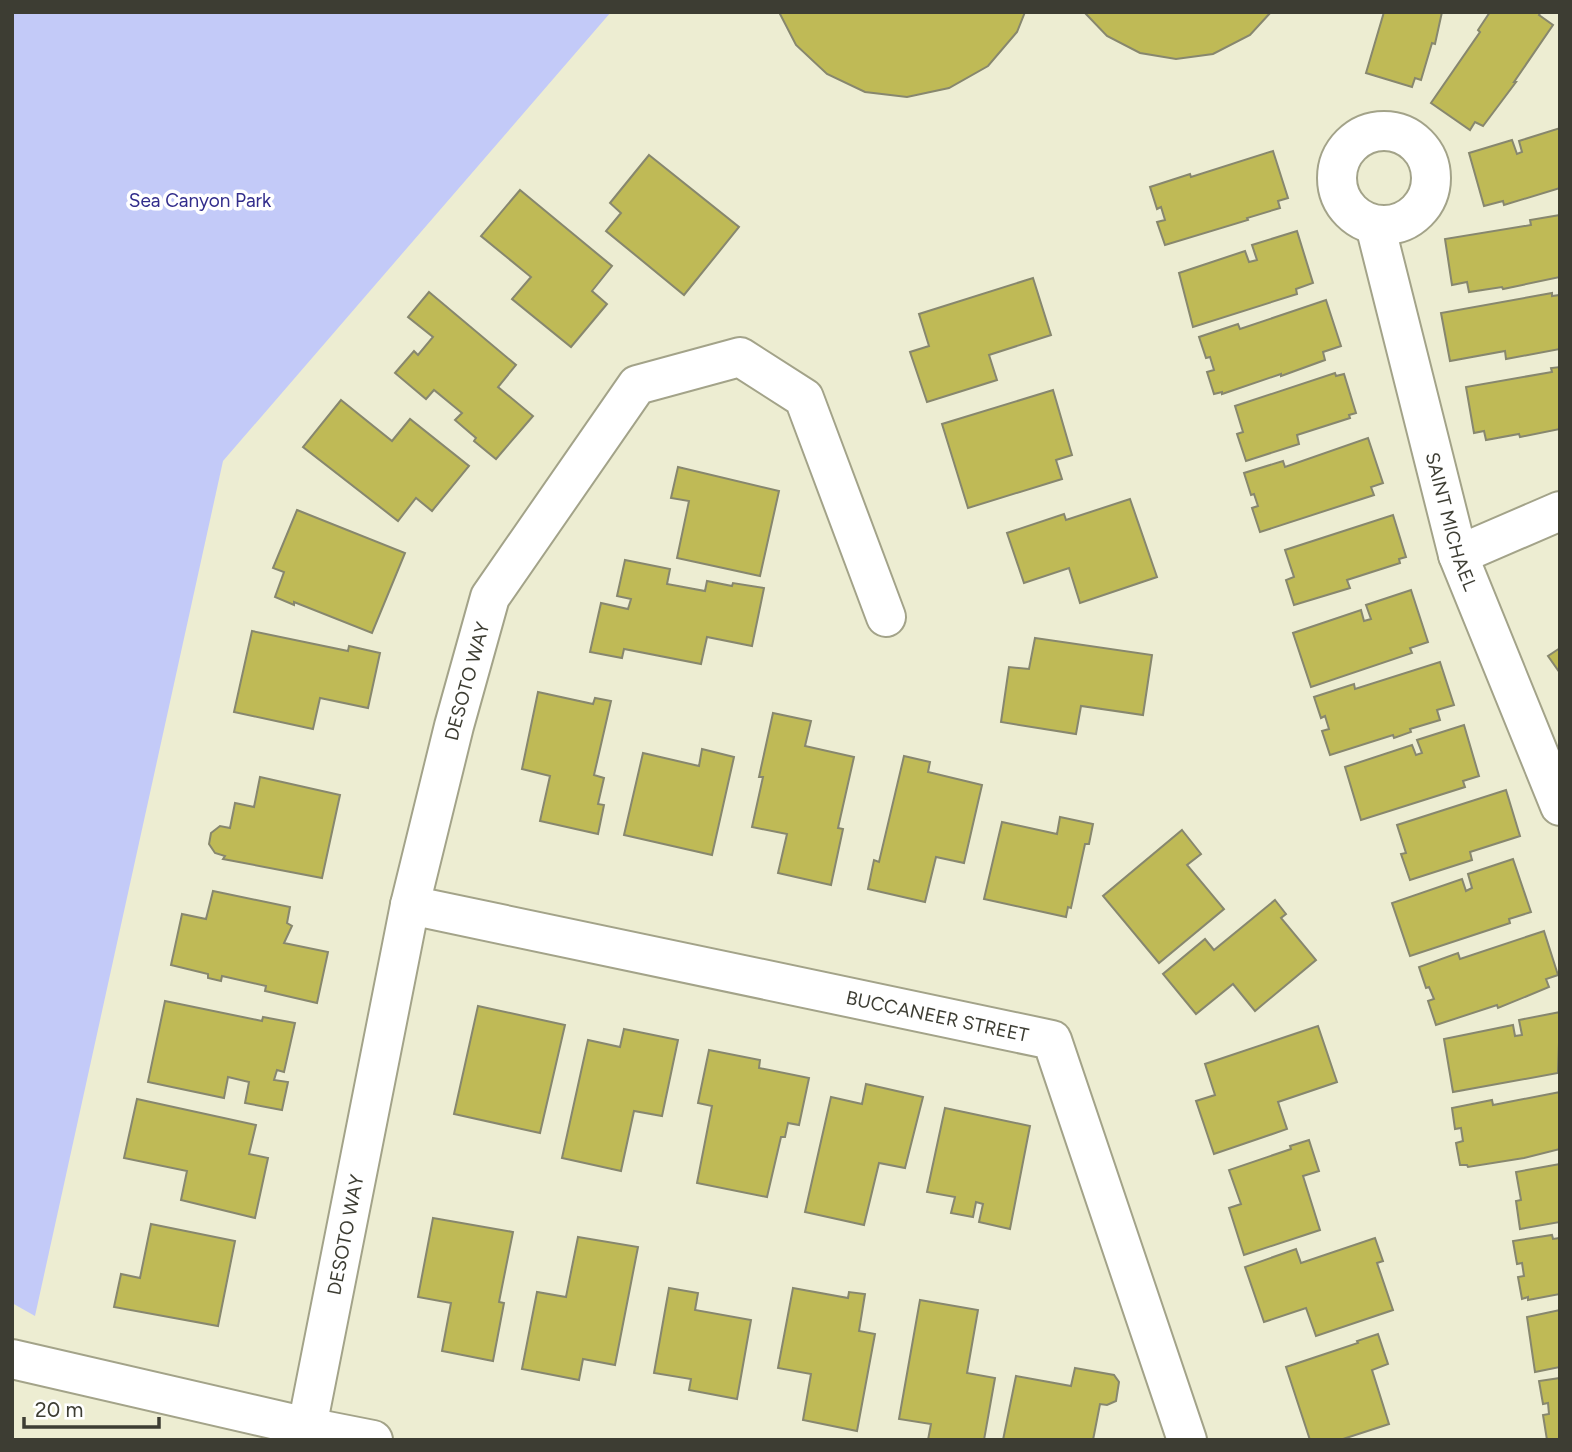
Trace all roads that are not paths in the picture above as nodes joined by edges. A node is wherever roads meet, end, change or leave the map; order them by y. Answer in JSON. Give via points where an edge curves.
{"nodes":[{"id":1,"x":1375,"y":225,"type":"dead end"},
{"id":2,"x":1560,"y":511,"type":"edge"},
{"id":3,"x":1458,"y":555,"type":"junction"},
{"id":4,"x":886,"y":617,"type":"dead end"},
{"id":5,"x":1560,"y":806,"type":"edge"},
{"id":6,"x":410,"y":905,"type":"junction"},
{"id":7,"x":12,"y":1359,"type":"edge"},
{"id":8,"x":307,"y":1427,"type":"junction"},
{"id":9,"x":373,"y":1440,"type":"edge"},
{"id":10,"x":1187,"y":1440,"type":"edge"}],
"edges":[{"from":1,"to":3,"type":"street","name":"SAINT MICHAEL"},
{"from":2,"to":3,"type":"street"},
{"from":3,"to":5,"type":"street","name":"SAINT MICHAEL"},
{"from":4,"to":6,"type":"street","name":"DESOTO WAY","via":[[804,398],[740,357],[637,385],[490,597]]},
{"from":6,"to":8,"type":"street","name":"DESOTO WAY"},
{"from":6,"to":10,"type":"street","name":"BUCCANEER STREET","via":[[1052,1040]]},
{"from":7,"to":8,"type":"street"},
{"from":8,"to":9,"type":"street"}]}
